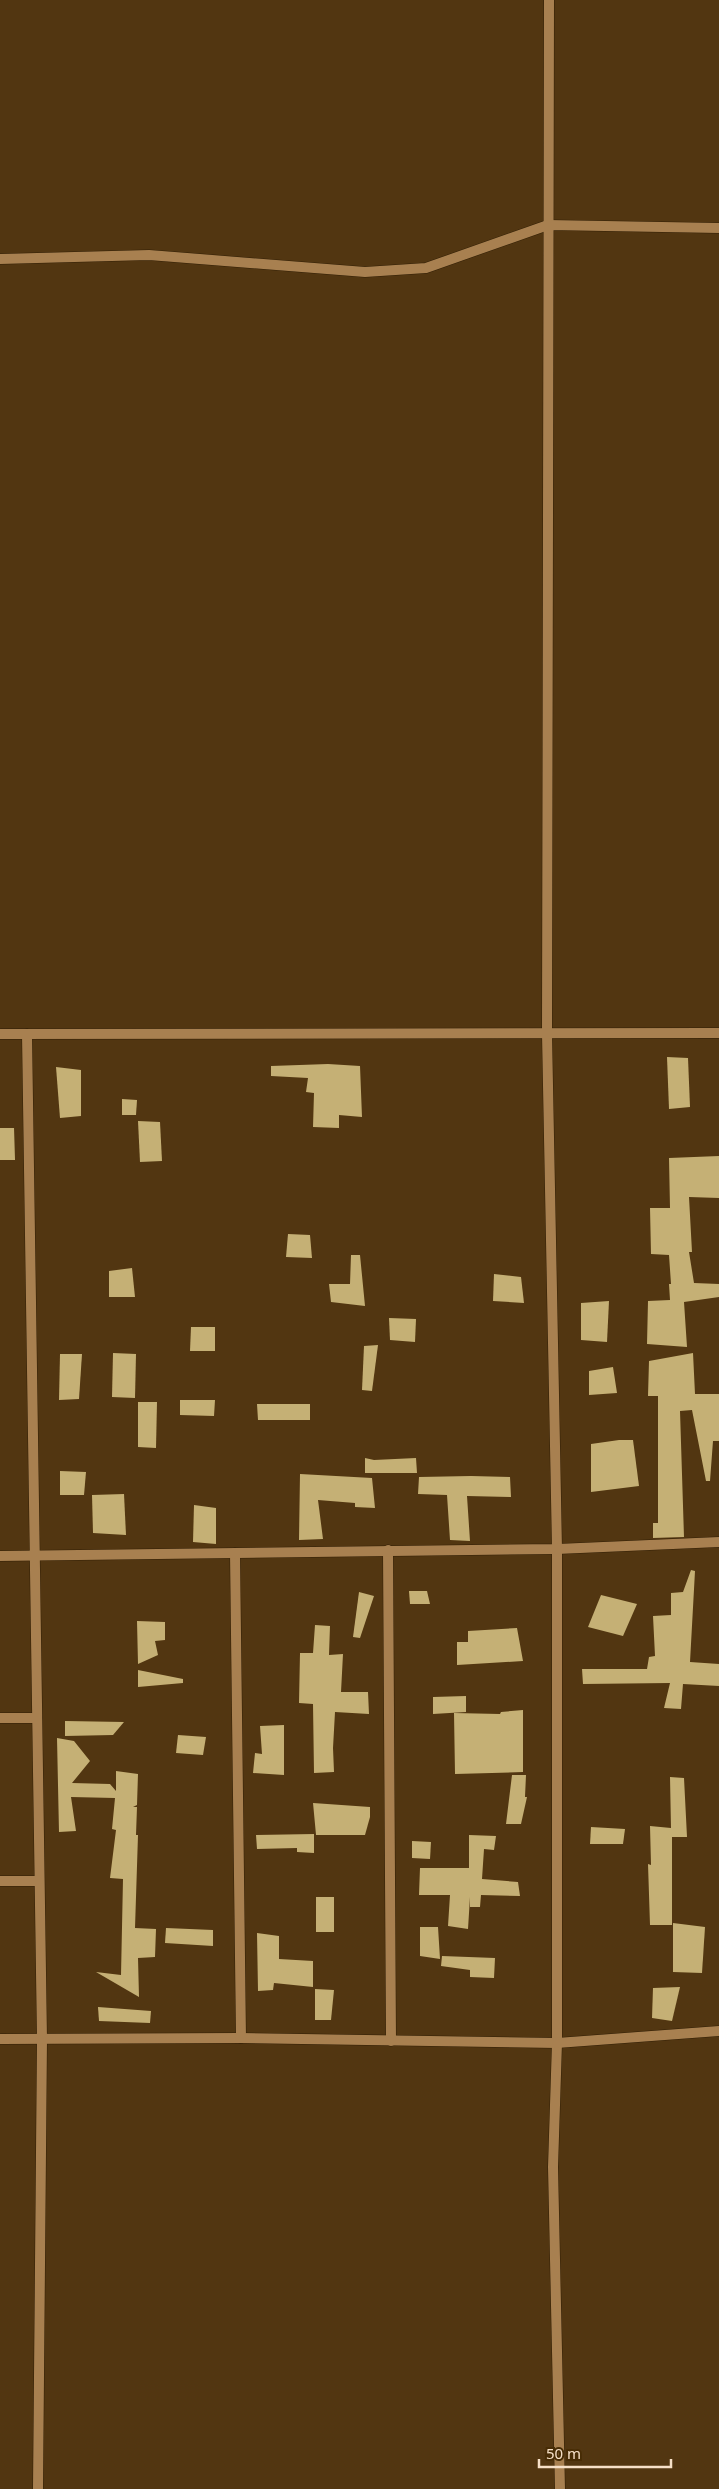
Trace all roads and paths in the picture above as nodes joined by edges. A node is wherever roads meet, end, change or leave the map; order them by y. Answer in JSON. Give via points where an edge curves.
{"nodes":[{"id":1,"x":549,"y":0,"type":"edge"},
{"id":2,"x":548,"y":225,"type":"junction"},
{"id":3,"x":719,"y":228,"type":"edge"},
{"id":4,"x":0,"y":258,"type":"edge"},
{"id":5,"x":719,"y":1033,"type":"edge"},
{"id":6,"x":0,"y":1034,"type":"edge"},
{"id":7,"x":27,"y":1034,"type":"junction"},
{"id":8,"x":547,"y":1034,"type":"junction"},
{"id":9,"x":719,"y":1542,"type":"edge"},
{"id":10,"x":557,"y":1549,"type":"junction"},
{"id":11,"x":388,"y":1550,"type":"junction"},
{"id":12,"x":235,"y":1553,"type":"junction"},
{"id":13,"x":36,"y":1555,"type":"junction"},
{"id":14,"x":0,"y":1556,"type":"edge"},
{"id":15,"x":0,"y":1718,"type":"edge"},
{"id":16,"x":37,"y":1718,"type":"junction"},
{"id":17,"x":0,"y":1881,"type":"edge"},
{"id":18,"x":38,"y":1881,"type":"junction"},
{"id":19,"x":719,"y":2031,"type":"edge"},
{"id":20,"x":240,"y":2038,"type":"junction"},
{"id":21,"x":0,"y":2039,"type":"edge"},
{"id":22,"x":42,"y":2039,"type":"junction"},
{"id":23,"x":391,"y":2041,"type":"junction"},
{"id":24,"x":557,"y":2043,"type":"junction"},
{"id":25,"x":38,"y":2489,"type":"edge"},
{"id":26,"x":560,"y":2489,"type":"edge"}],
"edges":[{"from":1,"to":2,"type":"street"},
{"from":2,"to":3,"type":"street"},
{"from":2,"to":4,"type":"street","via":[[426,268],[365,272],[149,256]]},
{"from":2,"to":8,"type":"street"},
{"from":5,"to":8,"type":"street"},
{"from":6,"to":7,"type":"street"},
{"from":7,"to":8,"type":"street"},
{"from":7,"to":13,"type":"street"},
{"from":8,"to":10,"type":"street"},
{"from":9,"to":10,"type":"street"},
{"from":10,"to":11,"type":"street"},
{"from":10,"to":24,"type":"street"},
{"from":11,"to":12,"type":"street"},
{"from":11,"to":23,"type":"street"},
{"from":12,"to":13,"type":"street"},
{"from":12,"to":20,"type":"street"},
{"from":13,"to":14,"type":"street"},
{"from":13,"to":16,"type":"street"},
{"from":15,"to":16,"type":"street"},
{"from":16,"to":18,"type":"street"},
{"from":17,"to":18,"type":"street"},
{"from":18,"to":22,"type":"street"},
{"from":19,"to":24,"type":"street"},
{"from":20,"to":22,"type":"street"},
{"from":20,"to":23,"type":"street"},
{"from":21,"to":22,"type":"street"},
{"from":22,"to":25,"type":"street"},
{"from":23,"to":24,"type":"street"},
{"from":24,"to":26,"type":"street","via":[[553,2167]]}]}
